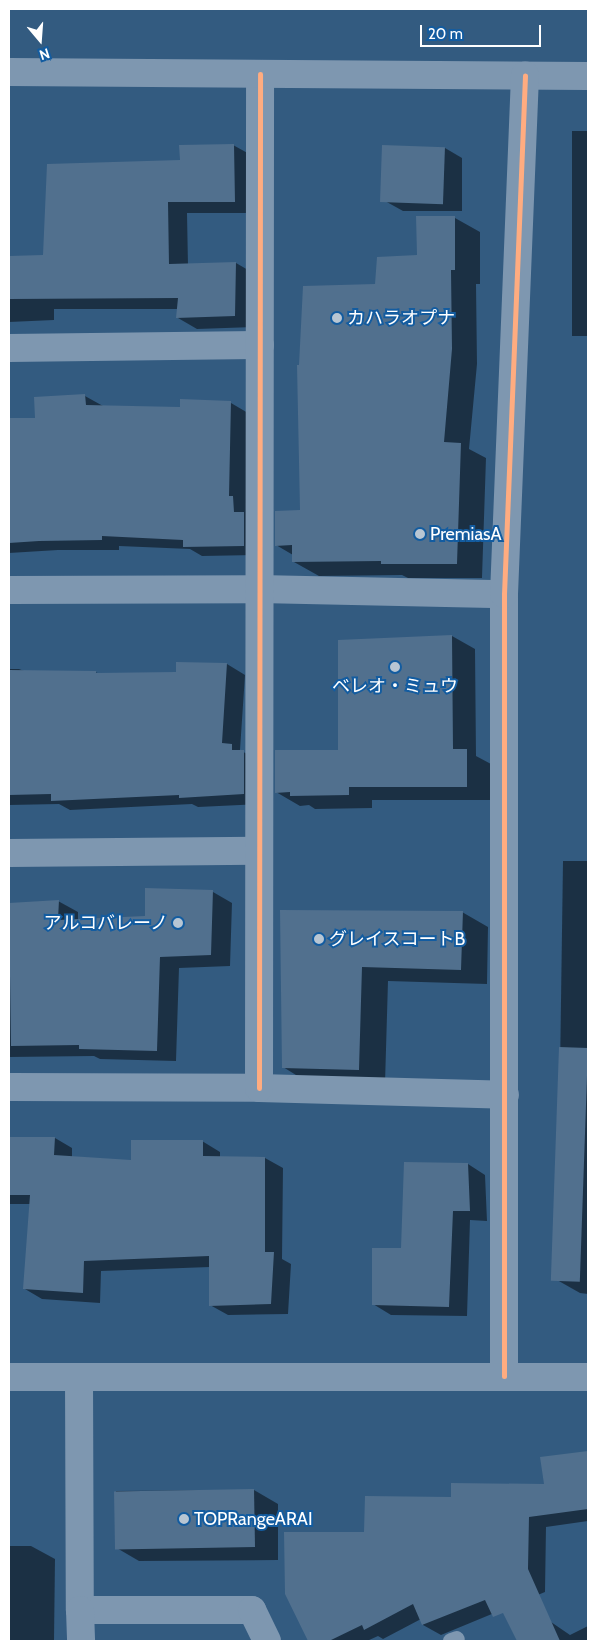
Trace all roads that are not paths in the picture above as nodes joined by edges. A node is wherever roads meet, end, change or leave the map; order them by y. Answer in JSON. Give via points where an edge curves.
{"nodes":[{"id":1,"x":9,"y":72,"type":"edge"},
{"id":2,"x":260,"y":74,"type":"junction"},
{"id":3,"x":525,"y":75,"type":"junction"},
{"id":4,"x":588,"y":76,"type":"edge"},
{"id":5,"x":260,"y":345,"type":"junction"},
{"id":6,"x":9,"y":348,"type":"edge"},
{"id":7,"x":259,"y":589,"type":"junction"},
{"id":8,"x":9,"y":590,"type":"edge"},
{"id":9,"x":504,"y":594,"type":"junction"},
{"id":10,"x":259,"y":852,"type":"junction"},
{"id":11,"x":9,"y":853,"type":"edge"},
{"id":12,"x":9,"y":1087,"type":"edge"},
{"id":13,"x":258,"y":1088,"type":"junction"},
{"id":14,"x":505,"y":1095,"type":"junction"},
{"id":15,"x":504,"y":1376,"type":"junction"},
{"id":16,"x":9,"y":1377,"type":"edge"},
{"id":17,"x":588,"y":1377,"type":"edge"},
{"id":18,"x":79,"y":1378,"type":"junction"},
{"id":19,"x":80,"y":1610,"type":"junction"},
{"id":20,"x":81,"y":1641,"type":"edge"},
{"id":21,"x":267,"y":1641,"type":"edge"}],
"edges":[{"from":1,"to":2,"type":"street"},
{"from":2,"to":3,"type":"street"},
{"from":2,"to":5,"type":"street"},
{"from":3,"to":4,"type":"street"},
{"from":3,"to":9,"type":"street"},
{"from":5,"to":6,"type":"street"},
{"from":5,"to":7,"type":"street"},
{"from":7,"to":8,"type":"street"},
{"from":7,"to":9,"type":"street"},
{"from":7,"to":10,"type":"street"},
{"from":9,"to":14,"type":"street"},
{"from":10,"to":11,"type":"street"},
{"from":10,"to":13,"type":"street"},
{"from":12,"to":13,"type":"street"},
{"from":13,"to":14,"type":"street"},
{"from":14,"to":15,"type":"street"},
{"from":15,"to":17,"type":"street"},
{"from":15,"to":18,"type":"street"},
{"from":16,"to":18,"type":"street"},
{"from":18,"to":19,"type":"street"},
{"from":19,"to":20,"type":"street"},
{"from":19,"to":21,"type":"street","via":[[252,1610]]}]}
